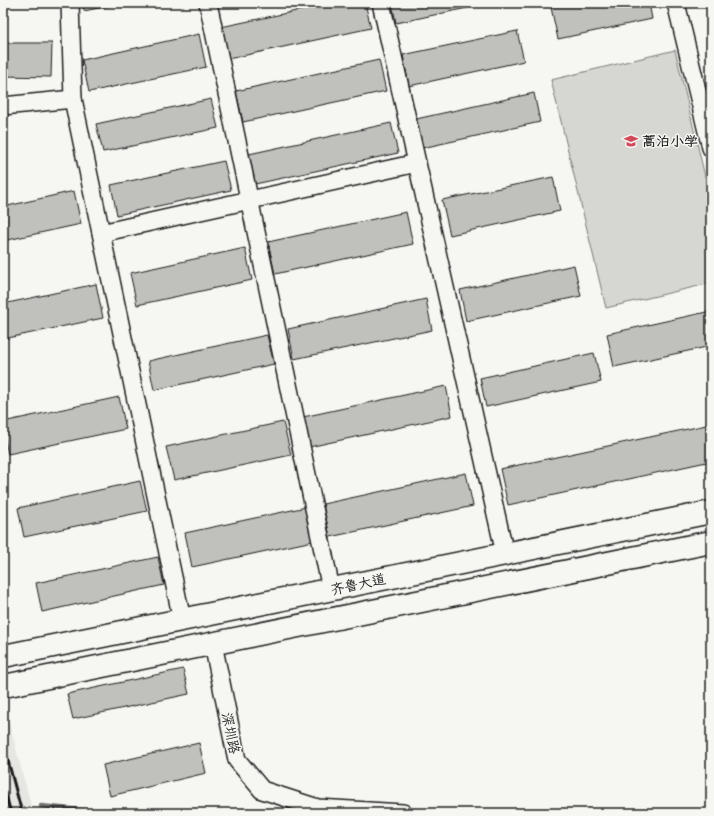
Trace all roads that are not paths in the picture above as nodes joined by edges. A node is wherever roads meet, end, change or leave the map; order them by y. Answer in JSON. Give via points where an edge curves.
{"nodes":[{"id":1,"x":70,"y":3,"type":"edge"},
{"id":2,"x":208,"y":3,"type":"edge"},
{"id":3,"x":381,"y":3,"type":"edge"},
{"id":4,"x":676,"y":3,"type":"edge"},
{"id":5,"x":73,"y":99,"type":"junction"},
{"id":6,"x":3,"y":106,"type":"edge"},
{"id":7,"x":711,"y":148,"type":"edge"},
{"id":8,"x":417,"y":163,"type":"junction"},
{"id":9,"x":249,"y":201,"type":"junction"},
{"id":10,"x":101,"y":233,"type":"junction"},
{"id":11,"x":711,"y":512,"type":"edge"},
{"id":12,"x":711,"y":542,"type":"edge"},
{"id":13,"x":505,"y":554,"type":"junction"},
{"id":14,"x":332,"y":589,"type":"junction"},
{"id":15,"x":182,"y":620,"type":"junction"},
{"id":16,"x":213,"y":644,"type":"junction"},
{"id":17,"x":4,"y":656,"type":"dead end"},
{"id":18,"x":9,"y":685,"type":"dead end"},
{"id":19,"x":403,"y":813,"type":"edge"}],
"edges":[{"from":1,"to":5,"type":"street"},
{"from":2,"to":9,"type":"street"},
{"from":3,"to":8,"type":"street"},
{"from":4,"to":7,"type":"street"},
{"from":5,"to":6,"type":"street"},
{"from":5,"to":10,"type":"street"},
{"from":8,"to":9,"type":"street"},
{"from":8,"to":13,"type":"street"},
{"from":9,"to":10,"type":"street"},
{"from":9,"to":14,"type":"street"},
{"from":10,"to":15,"type":"street"},
{"from":11,"to":13,"type":"main road","name":"齐鲁大道"},
{"from":12,"to":16,"type":"main road","name":"齐鲁大道"},
{"from":13,"to":14,"type":"main road","name":"齐鲁大道"},
{"from":14,"to":15,"type":"main road","name":"齐鲁大道"},
{"from":15,"to":17,"type":"main road","name":"齐鲁大道"},
{"from":16,"to":18,"type":"main road","name":"齐鲁大道"},
{"from":16,"to":19,"type":"street","name":"深圳路","via":[[237,760],[262,790],[318,808]]}]}
